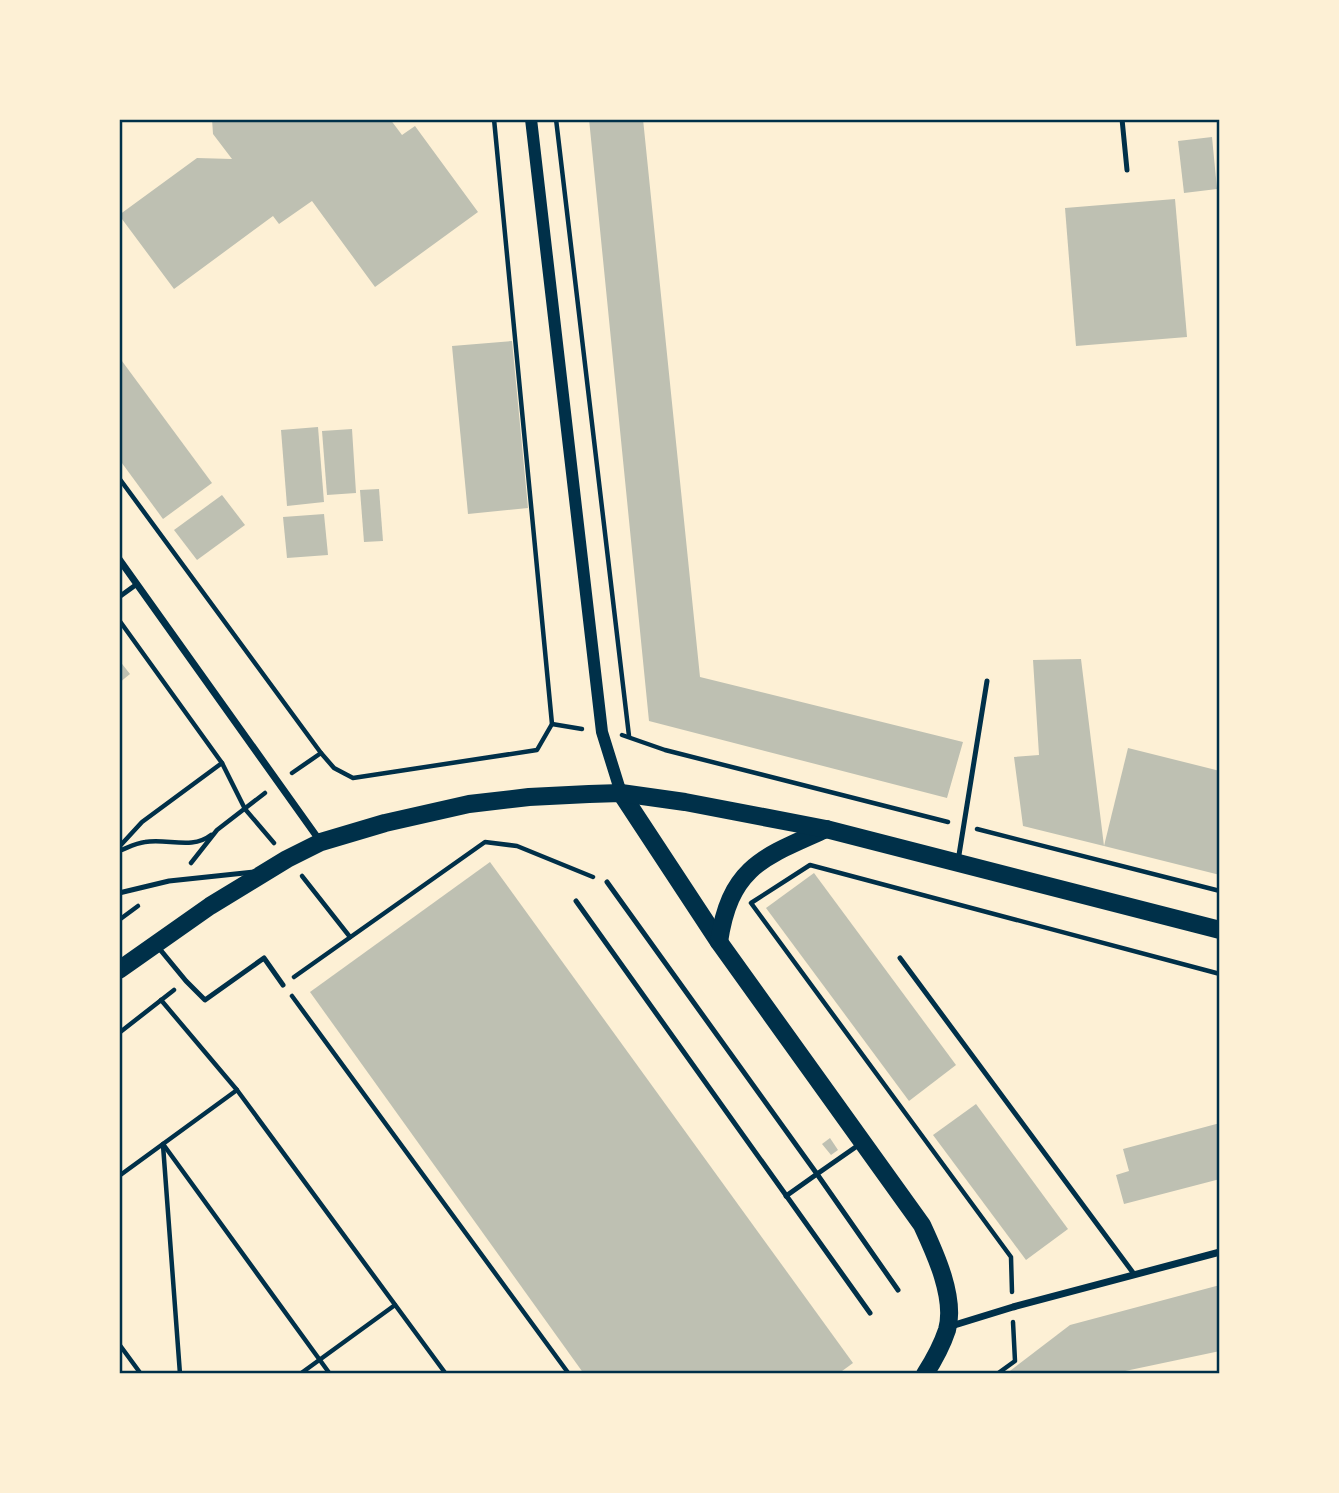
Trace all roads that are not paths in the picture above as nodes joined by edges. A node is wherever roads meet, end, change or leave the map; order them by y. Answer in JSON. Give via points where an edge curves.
{"nodes":[{"id":1,"x":531,"y":119,"type":"edge"},
{"id":2,"x":1122,"y":119,"type":"edge"},
{"id":3,"x":1127,"y":170,"type":"dead end"},
{"id":4,"x":119,"y":559,"type":"edge"},
{"id":5,"x":137,"y":584,"type":"junction"},
{"id":6,"x":119,"y":597,"type":"edge"},
{"id":7,"x":987,"y":681,"type":"dead end"},
{"id":8,"x":621,"y":793,"type":"junction"},
{"id":9,"x":826,"y":830,"type":"junction"},
{"id":10,"x":321,"y":842,"type":"junction"},
{"id":11,"x":958,"y":862,"type":"junction"},
{"id":12,"x":268,"y":870,"type":"junction"},
{"id":13,"x":607,"y":882,"type":"road end"},
{"id":14,"x":119,"y":893,"type":"edge"},
{"id":15,"x":576,"y":901,"type":"dead end"},
{"id":16,"x":1220,"y":930,"type":"edge"},
{"id":17,"x":719,"y":942,"type":"junction"},
{"id":18,"x":155,"y":944,"type":"junction"},
{"id":19,"x":900,"y":958,"type":"dead end"},
{"id":20,"x":119,"y":970,"type":"edge"},
{"id":21,"x":284,"y":985,"type":"road end"},
{"id":22,"x":863,"y":1142,"type":"junction"},
{"id":23,"x":817,"y":1174,"type":"junction"},
{"id":24,"x":786,"y":1196,"type":"junction"},
{"id":25,"x":1220,"y":1252,"type":"edge"},
{"id":26,"x":1134,"y":1275,"type":"junction"},
{"id":27,"x":898,"y":1290,"type":"dead end"},
{"id":28,"x":870,"y":1313,"type":"dead end"},
{"id":29,"x":948,"y":1327,"type":"junction"},
{"id":30,"x":925,"y":1374,"type":"edge"}],
"edges":[{"from":1,"to":8,"type":"street","via":[[602,732]]},
{"from":2,"to":3,"type":"lane"},
{"from":4,"to":5,"type":"street"},
{"from":5,"to":6,"type":"lane"},
{"from":5,"to":10,"type":"street"},
{"from":7,"to":11,"type":"lane"},
{"from":8,"to":9,"type":"main road"},
{"from":8,"to":10,"type":"main road","via":[[468,804]]},
{"from":8,"to":17,"type":"main road"},
{"from":9,"to":11,"type":"main road"},
{"from":9,"to":17,"type":"main road","via":[[776,851],[752,867],[737,883],[722,919]]},
{"from":10,"to":12,"type":"main road"},
{"from":11,"to":16,"type":"main road"},
{"from":12,"to":14,"type":"lane","via":[[169,881]]},
{"from":12,"to":18,"type":"main road"},
{"from":13,"to":23,"type":"lane"},
{"from":15,"to":24,"type":"lane"},
{"from":17,"to":22,"type":"main road"},
{"from":18,"to":20,"type":"main road"},
{"from":18,"to":21,"type":"lane","via":[[205,1000],[264,958]]},
{"from":19,"to":26,"type":"lane"},
{"from":22,"to":23,"type":"lane"},
{"from":22,"to":29,"type":"main road","via":[[922,1225],[937,1256],[947,1297]]},
{"from":23,"to":24,"type":"lane"},
{"from":23,"to":27,"type":"lane"},
{"from":24,"to":28,"type":"lane"},
{"from":25,"to":26,"type":"street"},
{"from":26,"to":29,"type":"street"},
{"from":29,"to":30,"type":"main road"}]}
